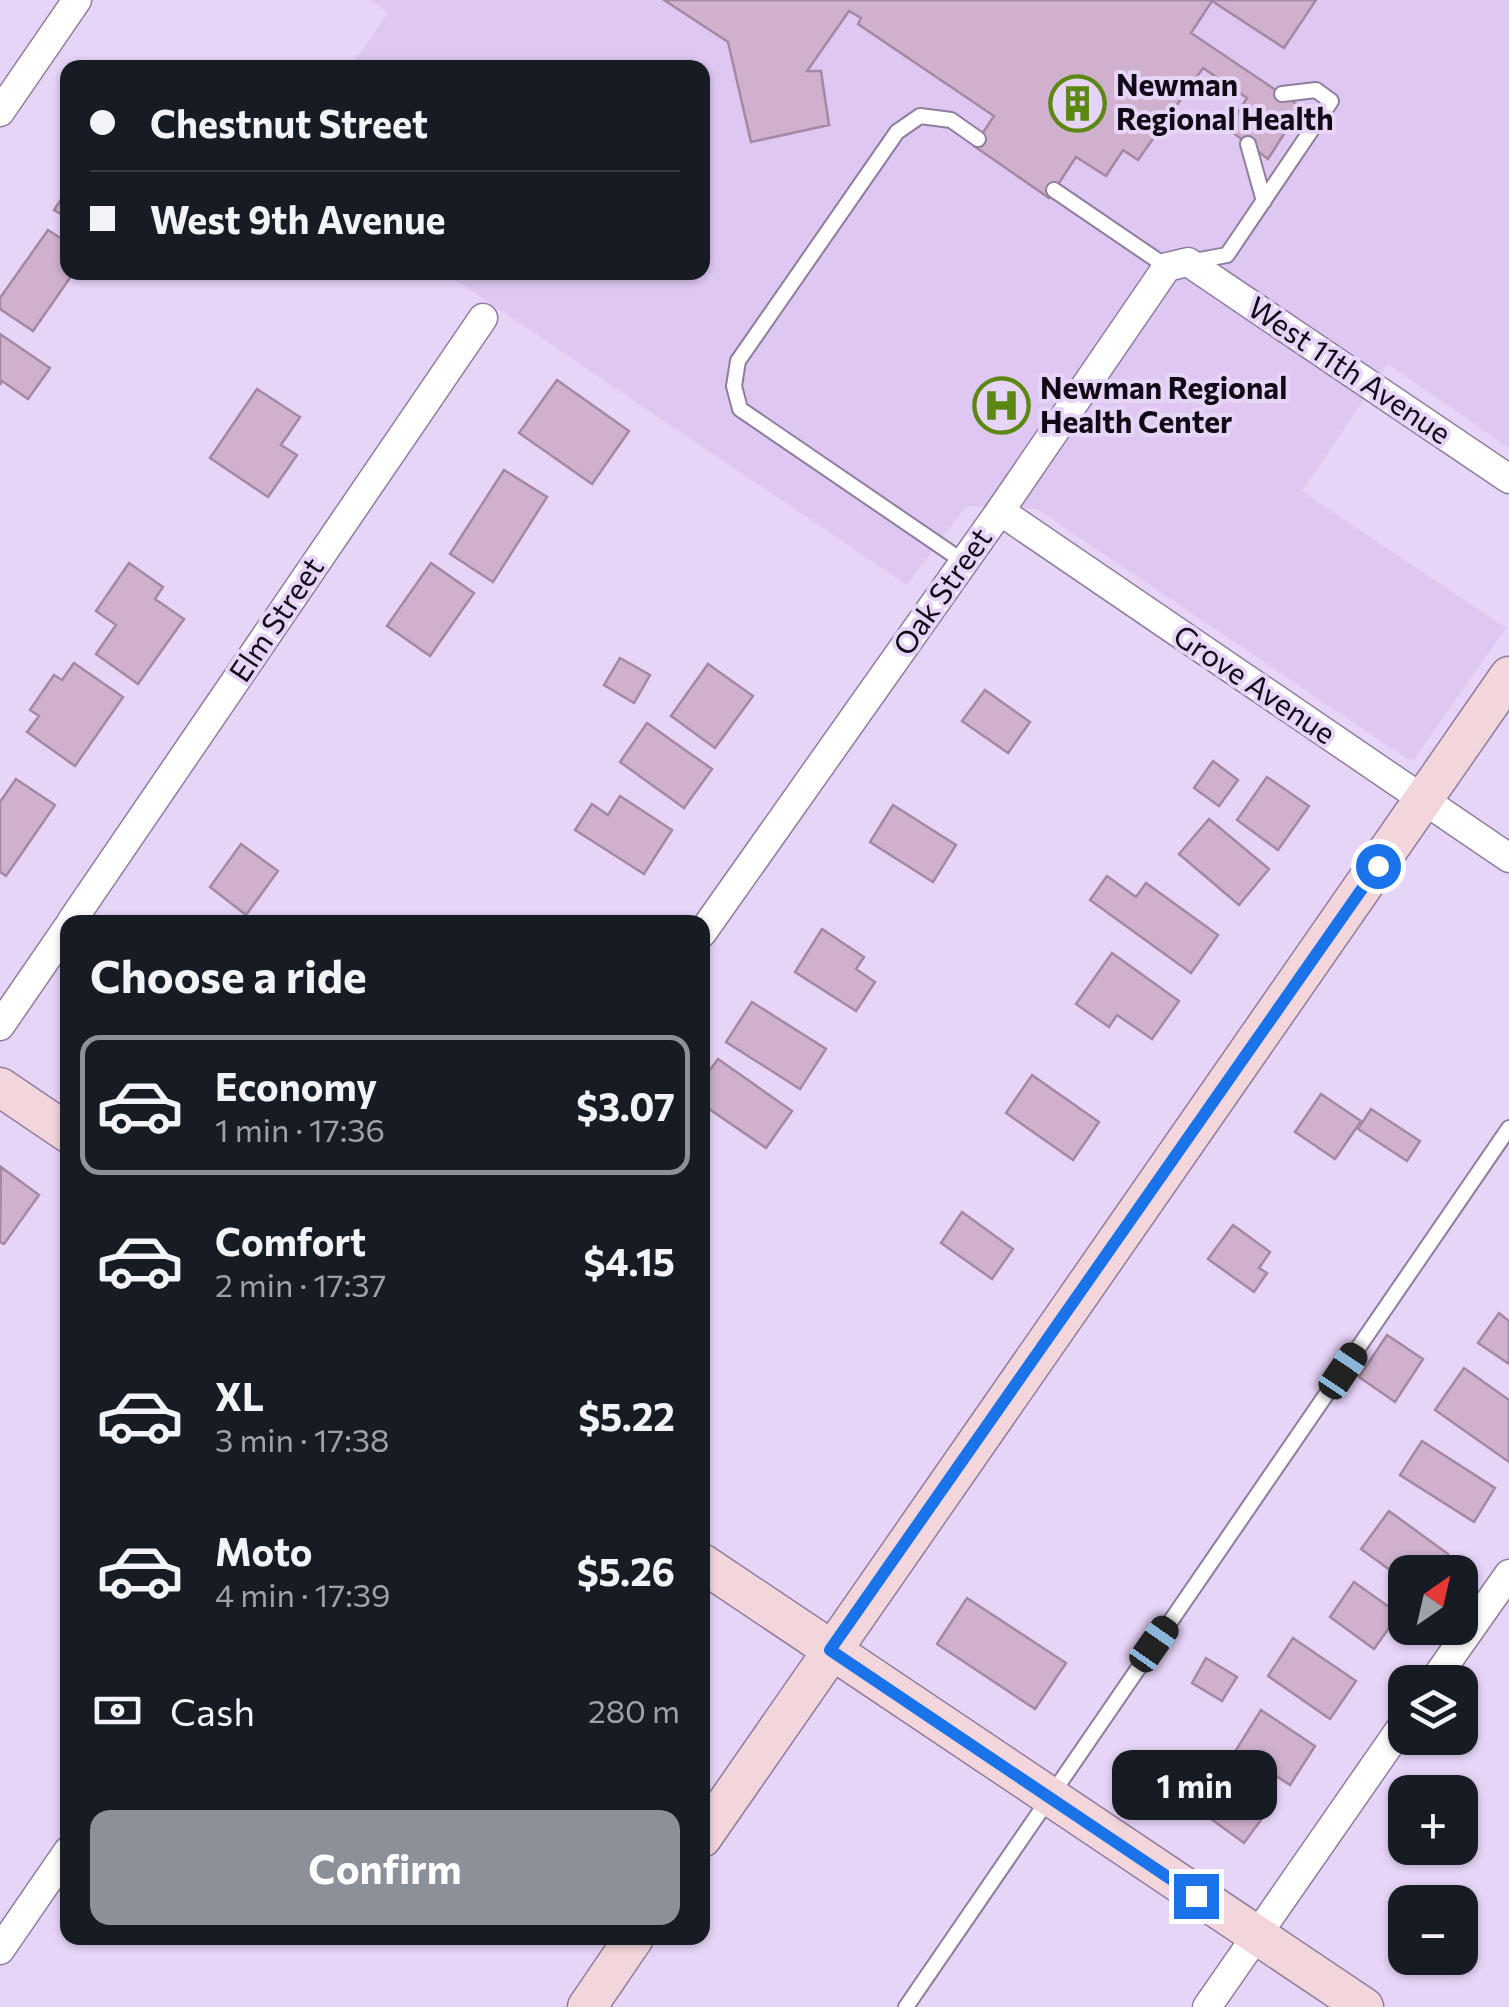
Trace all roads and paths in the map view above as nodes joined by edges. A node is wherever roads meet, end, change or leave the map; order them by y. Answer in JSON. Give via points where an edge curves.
{"nodes":[{"id":1,"x":77,"y":0,"type":"edge"},
{"id":2,"x":1282,"y":94,"type":"dead end"},
{"id":3,"x":0,"y":112,"type":"edge"},
{"id":4,"x":978,"y":139,"type":"dead end"},
{"id":5,"x":1248,"y":144,"type":"dead end"},
{"id":6,"x":1054,"y":190,"type":"dead end"},
{"id":7,"x":1264,"y":201,"type":"junction"},
{"id":8,"x":1178,"y":264,"type":"junction"},
{"id":9,"x":483,"y":318,"type":"dead end"},
{"id":10,"x":1509,"y":479,"type":"edge"},
{"id":11,"x":1000,"y":511,"type":"junction"},
{"id":12,"x":964,"y":562,"type":"junction"},
{"id":13,"x":1509,"y":676,"type":"edge"},
{"id":14,"x":1424,"y":801,"type":"junction"},
{"id":15,"x":1509,"y":858,"type":"edge"},
{"id":16,"x":76,"y":915,"type":"edge"},
{"id":17,"x":710,"y":922,"type":"edge"},
{"id":18,"x":60,"y":938,"type":"edge"},
{"id":19,"x":0,"y":1026,"type":"edge"},
{"id":20,"x":0,"y":1088,"type":"edge"},
{"id":21,"x":60,"y":1128,"type":"edge"},
{"id":22,"x":1509,"y":1128,"type":"edge"},
{"id":23,"x":710,"y":1568,"type":"edge"},
{"id":24,"x":1509,"y":1574,"type":"edge"},
{"id":25,"x":830,"y":1650,"type":"junction"},
{"id":26,"x":1445,"y":1665,"type":"edge"},
{"id":27,"x":1388,"y":1746,"type":"edge"},
{"id":28,"x":1049,"y":1796,"type":"junction"},
{"id":29,"x":710,"y":1826,"type":"edge"},
{"id":30,"x":60,"y":1863,"type":"edge"},
{"id":31,"x":1256,"y":1935,"type":"junction"},
{"id":32,"x":629,"y":1945,"type":"edge"},
{"id":33,"x":0,"y":1950,"type":"edge"},
{"id":34,"x":586,"y":2007,"type":"edge"},
{"id":35,"x":906,"y":2007,"type":"edge"},
{"id":36,"x":1207,"y":2007,"type":"edge"},
{"id":37,"x":1364,"y":2007,"type":"edge"}],
"edges":[{"from":1,"to":3,"type":"street"},
{"from":2,"to":7,"type":"lane","via":[[1316,90],[1331,101]]},
{"from":4,"to":12,"type":"lane","via":[[951,120],[920,116],[897,132],[738,362],[734,386],[740,409]]},
{"from":5,"to":7,"type":"lane"},
{"from":6,"to":8,"type":"lane"},
{"from":7,"to":8,"type":"lane","via":[[1227,256]]},
{"from":8,"to":10,"type":"street","name":"West 11th Avenue"},
{"from":8,"to":11,"type":"street","name":"Oak Street"},
{"from":9,"to":16,"type":"street","name":"Elm Street"},
{"from":11,"to":12,"type":"street","name":"Oak Street"},
{"from":11,"to":14,"type":"street","name":"Grove Avenue"},
{"from":12,"to":17,"type":"street","name":"Oak Street"},
{"from":13,"to":14,"type":"street"},
{"from":14,"to":15,"type":"street","name":"Grove Avenue"},
{"from":14,"to":25,"type":"street"},
{"from":18,"to":19,"type":"street","name":"Elm Street"},
{"from":20,"to":21,"type":"street"},
{"from":22,"to":28,"type":"lane"},
{"from":23,"to":25,"type":"street"},
{"from":24,"to":26,"type":"street"},
{"from":25,"to":28,"type":"street"},
{"from":25,"to":29,"type":"street"},
{"from":27,"to":31,"type":"street"},
{"from":28,"to":31,"type":"street"},
{"from":28,"to":35,"type":"lane"},
{"from":30,"to":33,"type":"street"},
{"from":31,"to":36,"type":"street"},
{"from":31,"to":37,"type":"street"},
{"from":32,"to":34,"type":"street"}]}
